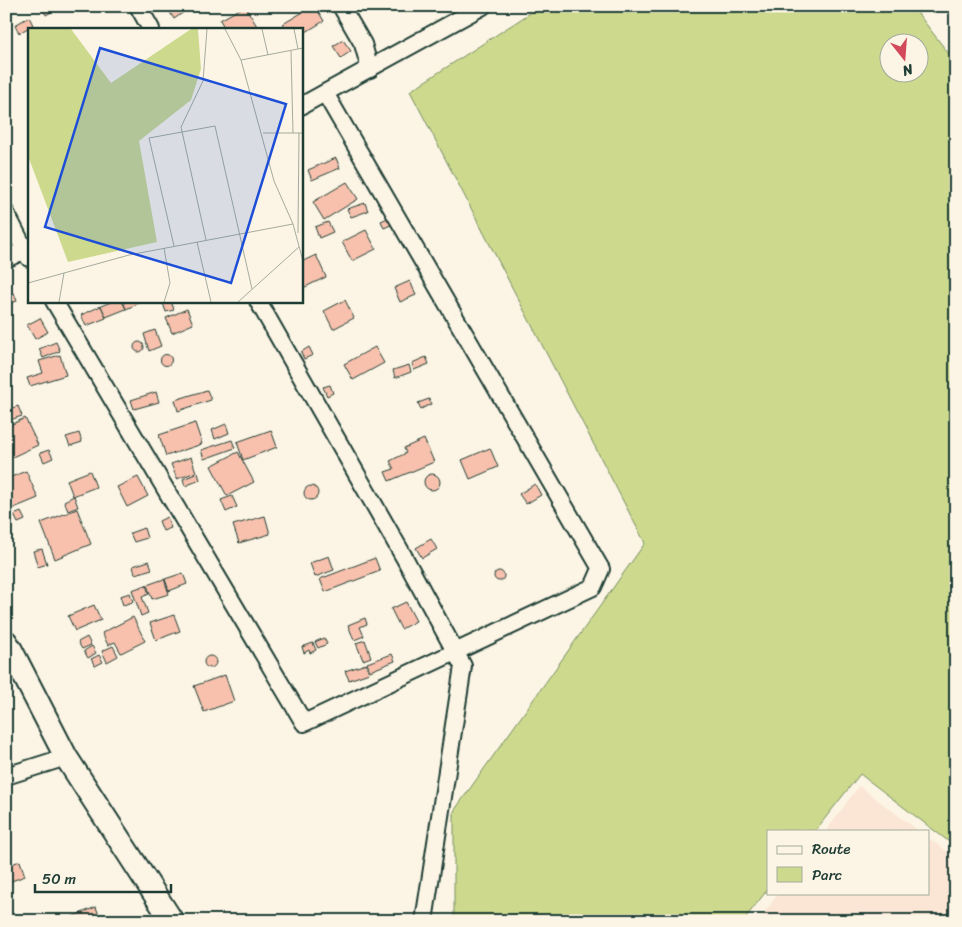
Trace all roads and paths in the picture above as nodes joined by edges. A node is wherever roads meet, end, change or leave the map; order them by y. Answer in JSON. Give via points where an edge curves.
{"nodes":[{"id":1,"x":138,"y":6,"type":"edge"},
{"id":2,"x":341,"y":6,"type":"edge"},
{"id":3,"x":483,"y":6,"type":"edge"},
{"id":4,"x":150,"y":28,"type":"edge"},
{"id":5,"x":370,"y":69,"type":"junction"},
{"id":6,"x":325,"y":93,"type":"junction"},
{"id":7,"x":302,"y":105,"type":"edge"},
{"id":8,"x":6,"y":213,"type":"edge"},
{"id":9,"x":27,"y":252,"type":"edge"},
{"id":10,"x":6,"y":259,"type":"edge"},
{"id":11,"x":55,"y":302,"type":"edge"},
{"id":12,"x":259,"y":302,"type":"edge"},
{"id":13,"x":6,"y":642,"type":"edge"},
{"id":14,"x":456,"y":652,"type":"junction"},
{"id":15,"x":66,"y":757,"type":"junction"},
{"id":16,"x":6,"y":776,"type":"edge"},
{"id":17,"x":172,"y":921,"type":"edge"},
{"id":18,"x":424,"y":921,"type":"edge"}],
"edges":[{"from":1,"to":4,"type":"street"},
{"from":2,"to":5,"type":"street","via":[[363,44]]},
{"from":3,"to":5,"type":"street"},
{"from":5,"to":6,"type":"street"},
{"from":6,"to":7,"type":"street"},
{"from":6,"to":14,"type":"street","via":[[601,569],[593,587]]},
{"from":8,"to":9,"type":"street"},
{"from":9,"to":10,"type":"street"},
{"from":11,"to":14,"type":"street","via":[[304,723]]},
{"from":12,"to":14,"type":"street"},
{"from":13,"to":15,"type":"street"},
{"from":14,"to":18,"type":"street","via":[[463,666]]},
{"from":15,"to":16,"type":"street"},
{"from":15,"to":17,"type":"street"}]}
